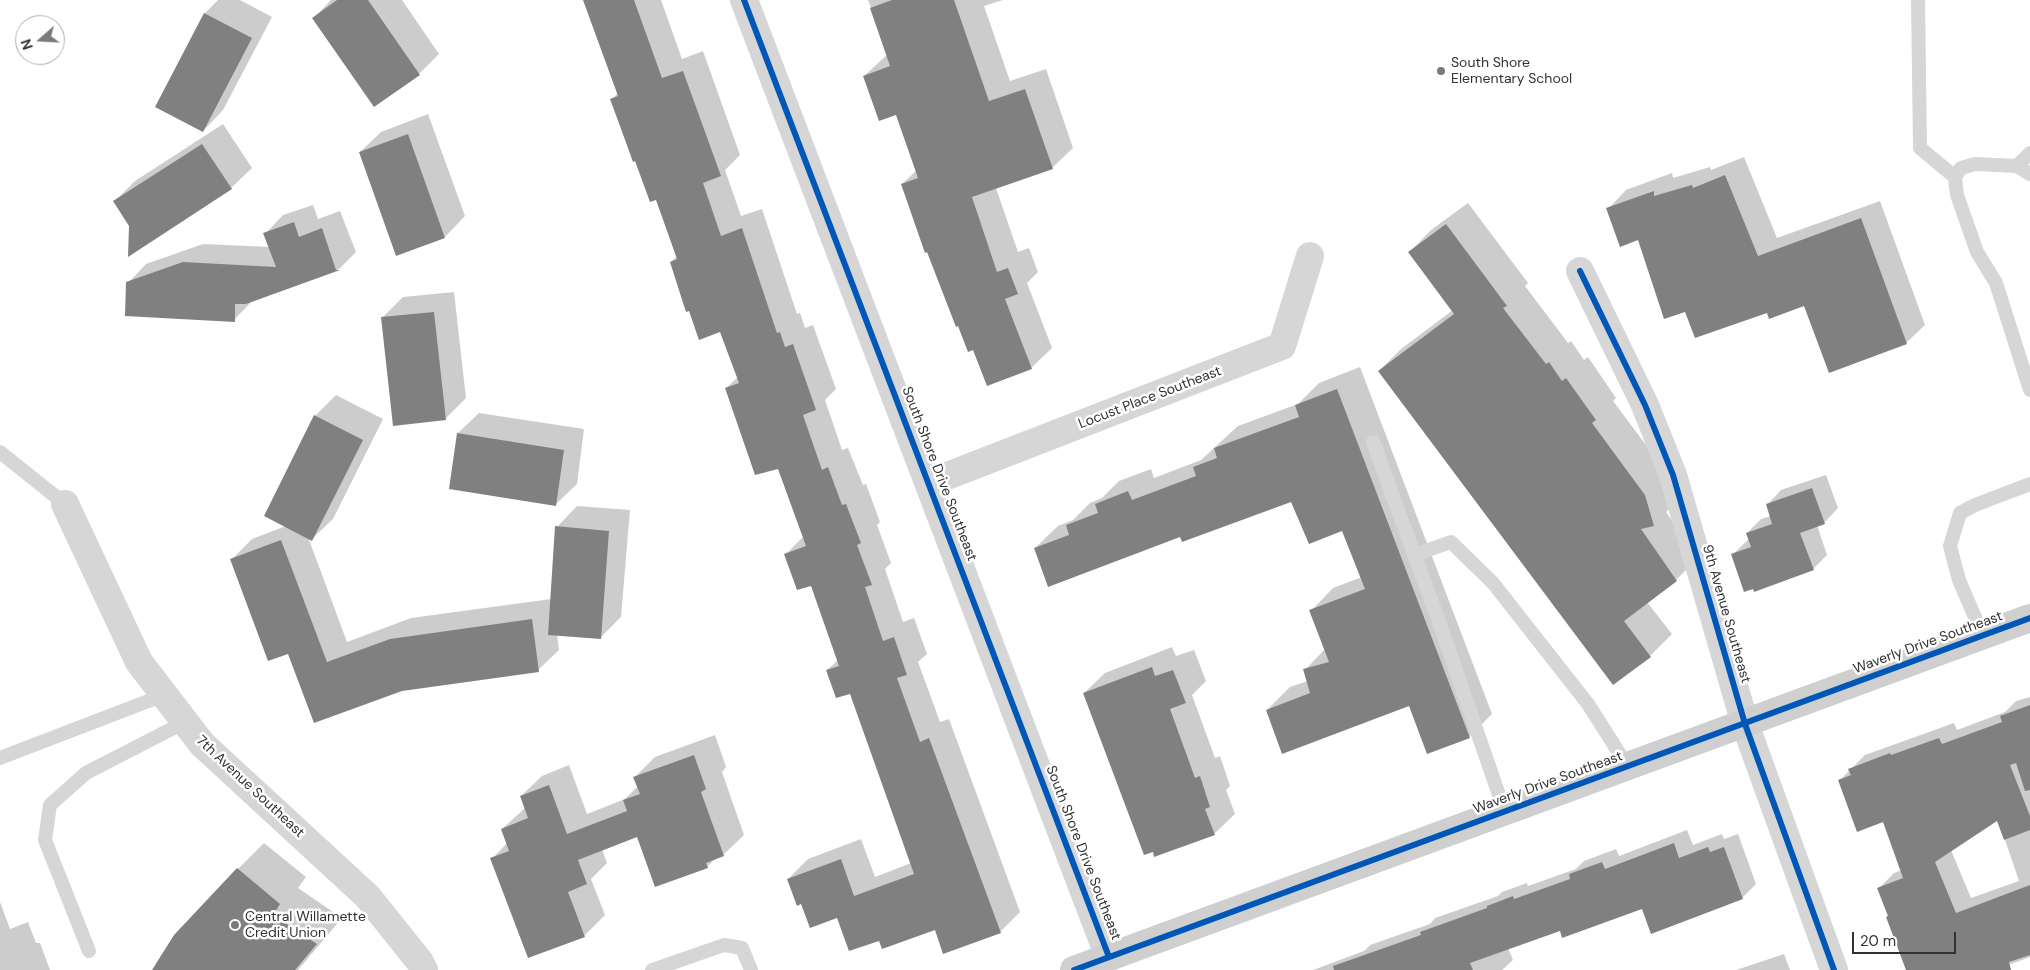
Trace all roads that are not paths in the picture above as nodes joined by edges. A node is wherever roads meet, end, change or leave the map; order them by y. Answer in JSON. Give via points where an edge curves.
{"nodes":[{"id":1,"x":744,"y":0,"type":"edge"},
{"id":2,"x":1918,"y":0,"type":"edge"},
{"id":3,"x":2030,"y":153,"type":"edge"},
{"id":4,"x":2017,"y":166,"type":"junction"},
{"id":5,"x":2030,"y":174,"type":"edge"},
{"id":6,"x":1955,"y":177,"type":"junction"},
{"id":7,"x":1310,"y":256,"type":"dead end"},
{"id":8,"x":1580,"y":271,"type":"dead end"},
{"id":9,"x":2030,"y":390,"type":"edge"},
{"id":10,"x":1373,"y":442,"type":"dead end"},
{"id":11,"x":0,"y":452,"type":"edge"},
{"id":12,"x":929,"y":483,"type":"junction"},
{"id":13,"x":2030,"y":484,"type":"edge"},
{"id":14,"x":65,"y":504,"type":"joint"},
{"id":15,"x":1414,"y":555,"type":"junction"},
{"id":16,"x":2030,"y":618,"type":"edge"},
{"id":17,"x":1982,"y":636,"type":"junction"},
{"id":18,"x":164,"y":695,"type":"junction"},
{"id":19,"x":185,"y":722,"type":"junction"},
{"id":20,"x":1745,"y":724,"type":"junction"},
{"id":21,"x":0,"y":758,"type":"edge"},
{"id":22,"x":1628,"y":767,"type":"junction"},
{"id":23,"x":1505,"y":812,"type":"junction"},
{"id":24,"x":89,"y":951,"type":"dead end"},
{"id":25,"x":1109,"y":957,"type":"junction"},
{"id":26,"x":424,"y":970,"type":"edge"},
{"id":27,"x":652,"y":970,"type":"edge"},
{"id":28,"x":752,"y":970,"type":"edge"},
{"id":29,"x":1074,"y":970,"type":"edge"},
{"id":30,"x":1834,"y":970,"type":"edge"}],
"edges":[{"from":1,"to":12,"type":"street","name":"South Shore Drive Southeast"},
{"from":2,"to":6,"type":"lane","via":[[1920,148]]},
{"from":3,"to":4,"type":"lane"},
{"from":4,"to":5,"type":"lane"},
{"from":4,"to":6,"type":"lane","via":[[1975,164],[1961,168]]},
{"from":6,"to":9,"type":"lane","via":[[1957,196],[1977,252],[1996,283]]},
{"from":7,"to":12,"type":"street","name":"Locust Place Southeast","via":[[1282,346]]},
{"from":8,"to":20,"type":"street","name":"9th Avenue Southeast","via":[[1645,405],[1673,475]]},
{"from":10,"to":15,"type":"lane"},
{"from":11,"to":14,"type":"lane"},
{"from":12,"to":25,"type":"street","name":"South Shore Drive Southeast"},
{"from":13,"to":17,"type":"lane","via":[[1960,513],[1950,546],[1959,580]]},
{"from":14,"to":18,"type":"street","name":"7th Avenue Southeast","via":[[138,662]]},
{"from":15,"to":22,"type":"lane","via":[[1451,542],[1493,583],[1588,704]]},
{"from":15,"to":23,"type":"lane"},
{"from":16,"to":17,"type":"main road","name":"Waverly Drive Southeast"},
{"from":17,"to":20,"type":"main road","name":"Waverly Drive Southeast"},
{"from":18,"to":19,"type":"street","name":"7th Avenue Southeast"},
{"from":18,"to":21,"type":"lane"},
{"from":19,"to":24,"type":"lane","via":[[86,773],[50,805],[45,840]]},
{"from":19,"to":26,"type":"street","name":"7th Avenue Southeast","via":[[202,744],[368,898]]},
{"from":20,"to":22,"type":"main road","name":"Waverly Drive Southeast"},
{"from":20,"to":30,"type":"street","name":"9th Avenue Southeast"},
{"from":22,"to":23,"type":"main road","name":"Waverly Drive Southeast"},
{"from":23,"to":25,"type":"main road","name":"Waverly Drive Southeast"},
{"from":25,"to":29,"type":"main road","name":"Waverly Drive Southeast"},
{"from":27,"to":28,"type":"lane","via":[[724,945],[742,948]]}]}
